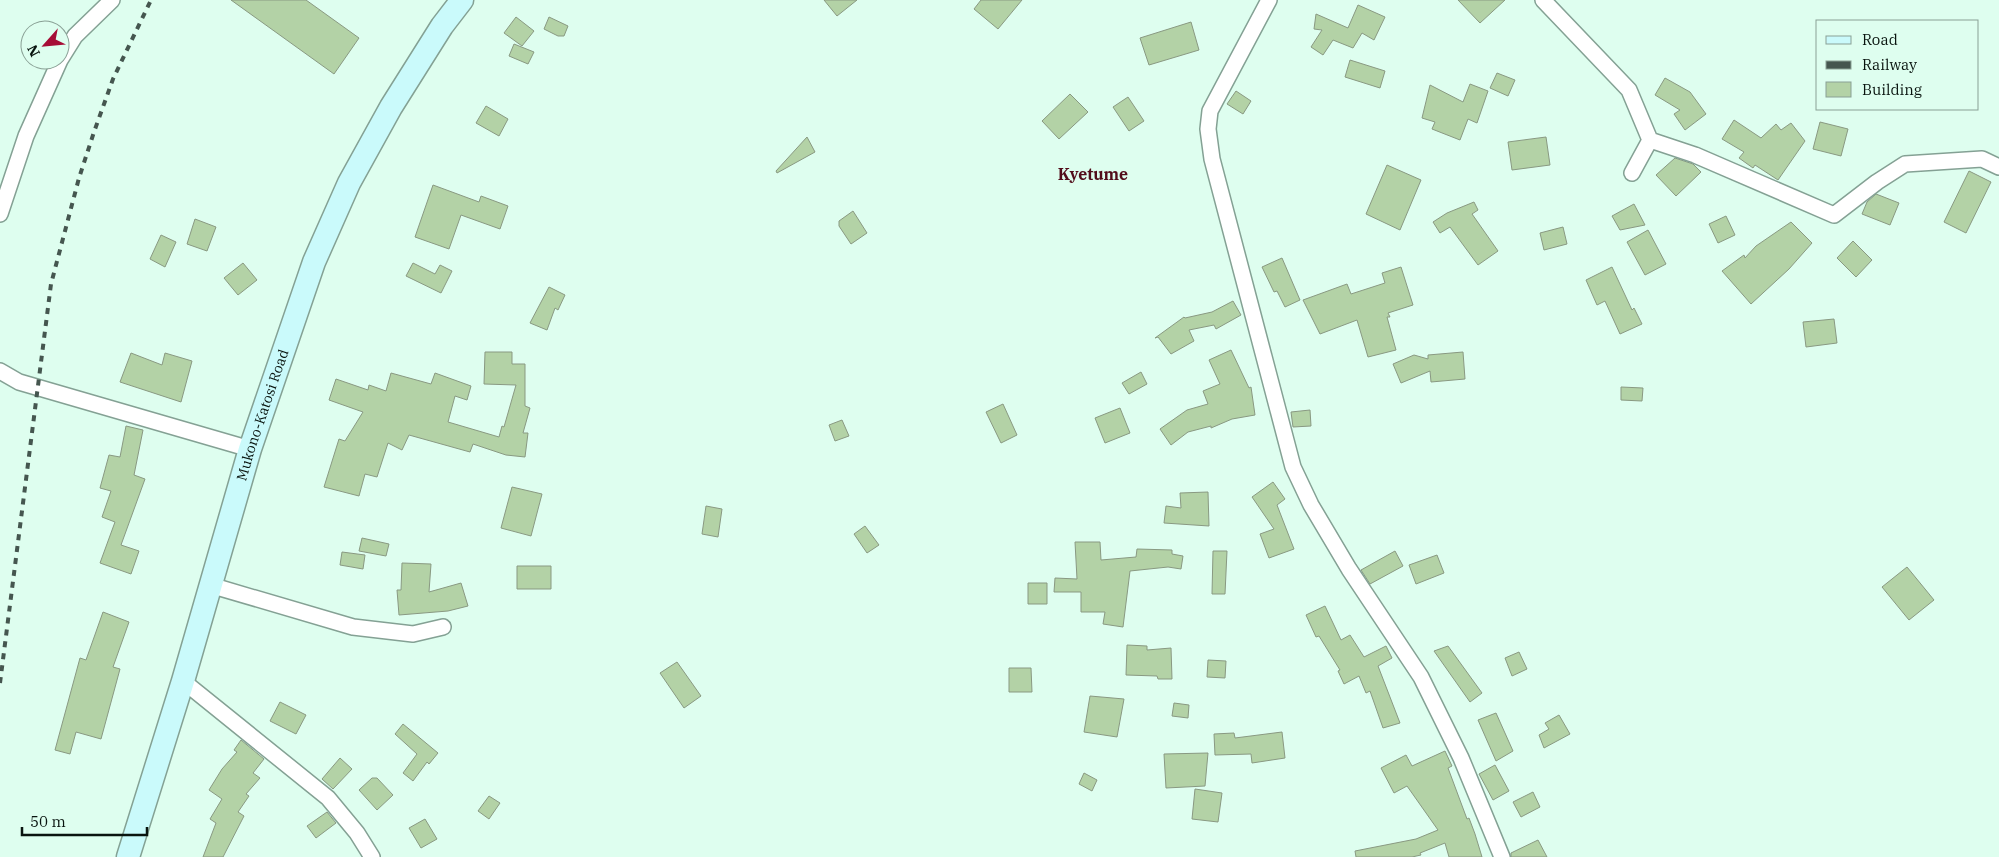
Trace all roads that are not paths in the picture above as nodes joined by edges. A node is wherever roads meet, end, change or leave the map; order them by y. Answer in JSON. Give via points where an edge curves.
{"nodes":[{"id":1,"x":112,"y":0,"type":"edge"},
{"id":2,"x":462,"y":0,"type":"edge"},
{"id":3,"x":1269,"y":0,"type":"edge"},
{"id":4,"x":1543,"y":0,"type":"edge"},
{"id":5,"x":70,"y":44,"type":"edge"},
{"id":6,"x":56,"y":70,"type":"edge"},
{"id":7,"x":1650,"y":140,"type":"junction"},
{"id":8,"x":1999,"y":167,"type":"edge"},
{"id":9,"x":1632,"y":173,"type":"dead end"},
{"id":10,"x":0,"y":214,"type":"edge"},
{"id":11,"x":0,"y":371,"type":"edge"},
{"id":12,"x":250,"y":449,"type":"junction"},
{"id":13,"x":210,"y":585,"type":"junction"},
{"id":14,"x":443,"y":627,"type":"dead end"},
{"id":15,"x":183,"y":681,"type":"junction"},
{"id":16,"x":128,"y":857,"type":"edge"},
{"id":17,"x":372,"y":857,"type":"edge"},
{"id":18,"x":1502,"y":857,"type":"edge"}],
"edges":[{"from":1,"to":5,"type":"street"},
{"from":2,"to":12,"type":"main road","name":"Mukono-Katosi Road","via":[[391,107],[349,183],[314,262]]},
{"from":3,"to":18,"type":"street","via":[[1210,111],[1208,128],[1212,159],[1293,467],[1311,505],[1349,569],[1421,677],[1461,758]]},
{"from":4,"to":7,"type":"street","via":[[1629,90]]},
{"from":6,"to":10,"type":"street","via":[[26,136]]},
{"from":7,"to":8,"type":"street","via":[[1694,155],[1834,215],[1905,164],[1982,159]]},
{"from":7,"to":9,"type":"street"},
{"from":11,"to":12,"type":"street","via":[[19,382]]},
{"from":12,"to":13,"type":"main road","name":"Mukono-Katosi Road"},
{"from":13,"to":14,"type":"street","via":[[353,627],[413,634]]},
{"from":13,"to":15,"type":"main road","name":"Mukono-Katosi Road"},
{"from":15,"to":16,"type":"main road","name":"Mukono-Katosi Road"},
{"from":15,"to":17,"type":"street","via":[[328,798]]}]}
